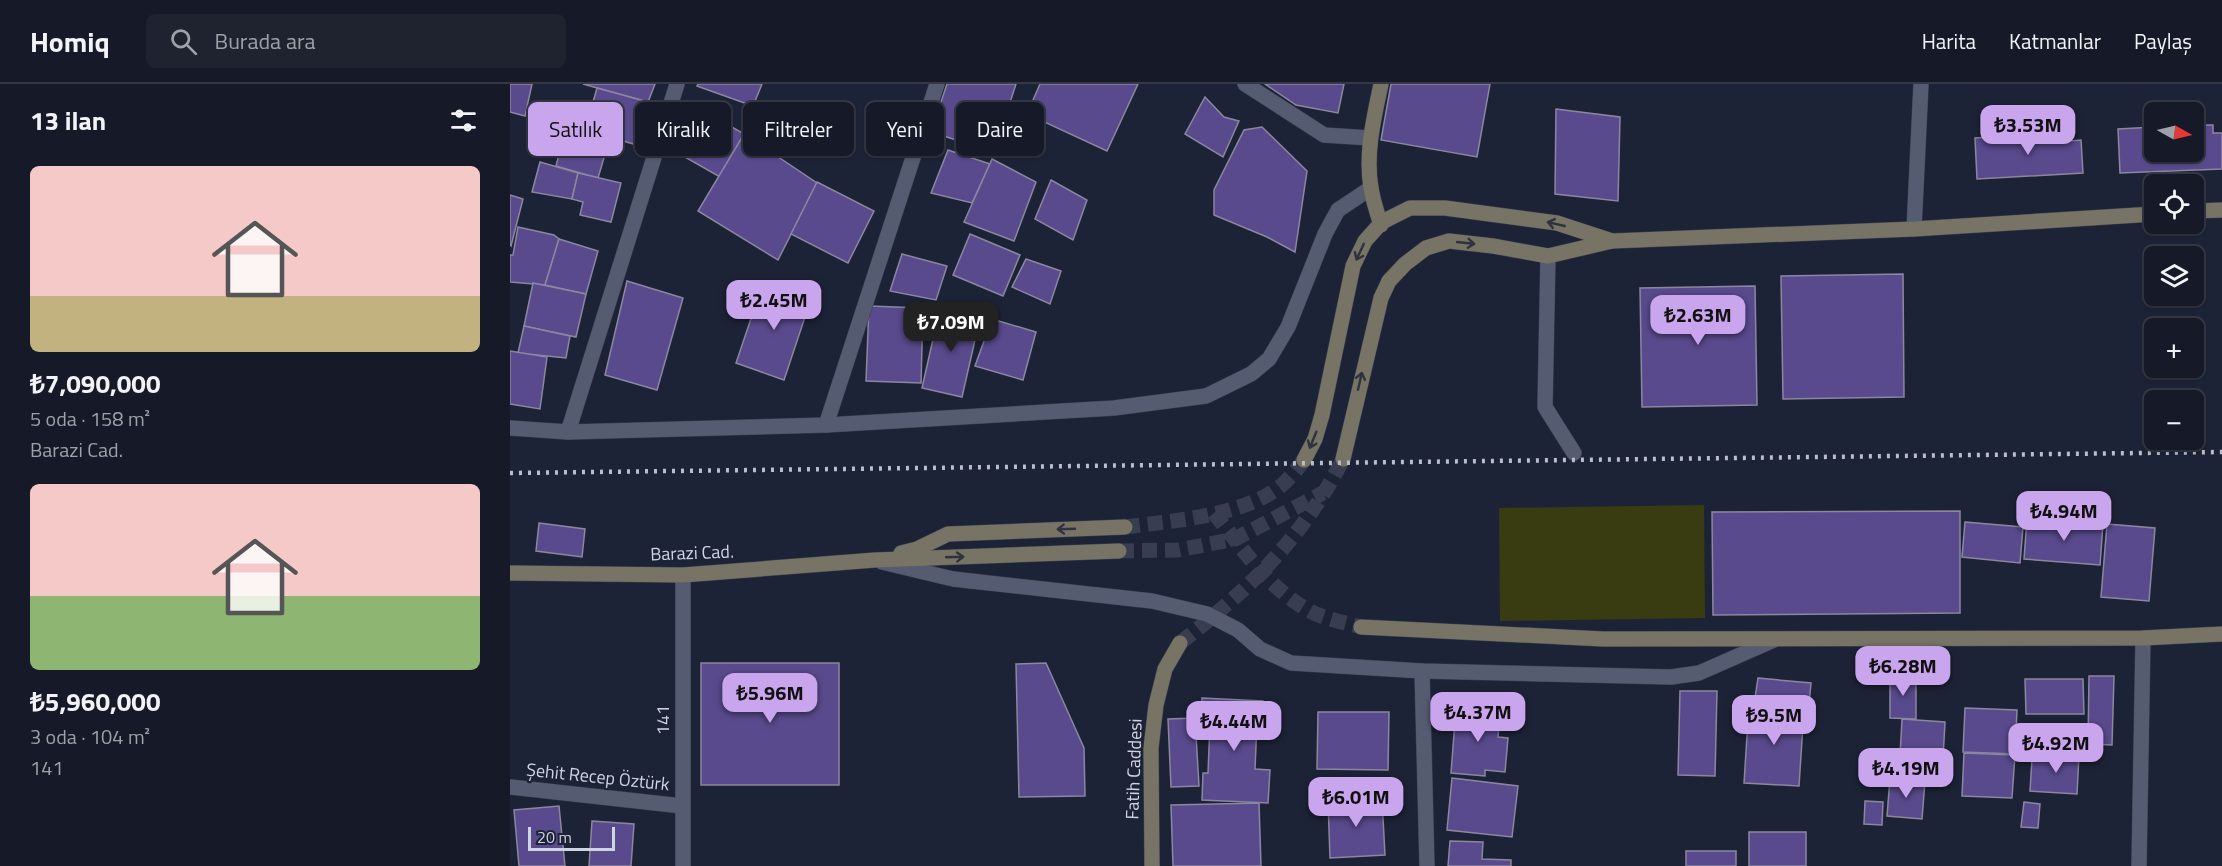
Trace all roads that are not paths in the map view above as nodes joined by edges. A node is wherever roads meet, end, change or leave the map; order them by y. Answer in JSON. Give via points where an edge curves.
{"nodes":[{"id":1,"x":677,"y":84,"type":"edge"},
{"id":2,"x":937,"y":84,"type":"edge"},
{"id":3,"x":1245,"y":84,"type":"edge"},
{"id":4,"x":1381,"y":84,"type":"edge"},
{"id":5,"x":1921,"y":84,"type":"edge"},
{"id":6,"x":1370,"y":138,"type":"junction"},
{"id":7,"x":1371,"y":188,"type":"junction"},
{"id":8,"x":2222,"y":210,"type":"edge"},
{"id":9,"x":2204,"y":211,"type":"edge"},
{"id":10,"x":2144,"y":215,"type":"edge"},
{"id":11,"x":1381,"y":225,"type":"junction"},
{"id":12,"x":1914,"y":229,"type":"junction"},
{"id":13,"x":1612,"y":241,"type":"junction"},
{"id":14,"x":1548,"y":256,"type":"junction"},
{"id":15,"x":826,"y":425,"type":"junction"},
{"id":16,"x":510,"y":428,"type":"edge"},
{"id":17,"x":568,"y":432,"type":"junction"},
{"id":18,"x":1574,"y":453,"type":"dead end"},
{"id":19,"x":1343,"y":459,"type":"tunnel mouth"},
{"id":20,"x":1304,"y":460,"type":"tunnel mouth"},
{"id":21,"x":1125,"y":527,"type":"tunnel mouth"},
{"id":22,"x":1119,"y":551,"type":"tunnel mouth"},
{"id":23,"x":875,"y":560,"type":"junction"},
{"id":24,"x":510,"y":573,"type":"edge"},
{"id":25,"x":683,"y":575,"type":"junction"},
{"id":26,"x":1361,"y":627,"type":"tunnel mouth"},
{"id":27,"x":2222,"y":634,"type":"edge"},
{"id":28,"x":2143,"y":638,"type":"junction"},
{"id":29,"x":1774,"y":640,"type":"junction"},
{"id":30,"x":1180,"y":643,"type":"tunnel mouth"},
{"id":31,"x":1422,"y":671,"type":"junction"},
{"id":32,"x":510,"y":787,"type":"edge"},
{"id":33,"x":682,"y":806,"type":"junction"},
{"id":34,"x":683,"y":866,"type":"edge"},
{"id":35,"x":1152,"y":866,"type":"edge"},
{"id":36,"x":1427,"y":866,"type":"edge"},
{"id":37,"x":2139,"y":866,"type":"edge"}],
"edges":[{"from":1,"to":17,"type":"street"},
{"from":2,"to":15,"type":"street"},
{"from":3,"to":6,"type":"street","via":[[1324,135]]},
{"from":4,"to":6,"type":"street"},
{"from":5,"to":12,"type":"street"},
{"from":6,"to":7,"type":"street"},
{"from":7,"to":11,"type":"street"},
{"from":7,"to":15,"type":"street","via":[[1338,210],[1288,327],[1269,359],[1251,374],[1206,396],[1114,408]]},
{"from":8,"to":9,"type":"street"},
{"from":10,"to":12,"type":"street"},
{"from":13,"to":11,"type":"street","one_way":true,"via":[[1557,223],[1445,208],[1410,208]]},
{"from":11,"to":20,"type":"street","one_way":true,"via":[[1365,241],[1353,266],[1322,415]]},
{"from":12,"to":13,"type":"street"},
{"from":13,"to":14,"type":"street"},
{"from":14,"to":18,"type":"street","via":[[1545,407]]},
{"from":19,"to":14,"type":"street","one_way":true,"via":[[1381,298],[1389,281],[1405,264],[1426,248],[1449,241]]},
{"from":15,"to":17,"type":"street"},
{"from":16,"to":17,"type":"street"},
{"from":21,"to":23,"type":"street","one_way":true,"via":[[948,534],[917,549]]},
{"from":23,"to":22,"type":"street","one_way":true},
{"from":23,"to":25,"type":"street","name":"Barazi Cad."},
{"from":23,"to":31,"type":"street","via":[[953,579],[1152,601],[1207,614],[1238,630],[1260,649],[1290,663]]},
{"from":24,"to":25,"type":"street","name":"Barazi Cad."},
{"from":25,"to":33,"type":"street","name":"141"},
{"from":26,"to":29,"type":"street","via":[[1603,639]]},
{"from":27,"to":28,"type":"street"},
{"from":28,"to":29,"type":"street"},
{"from":28,"to":37,"type":"street"},
{"from":29,"to":31,"type":"street","via":[[1699,673],[1671,677]]},
{"from":30,"to":35,"type":"street","name":"Fatih Caddesi","via":[[1165,669],[1150,748]]},
{"from":31,"to":36,"type":"street"},
{"from":32,"to":33,"type":"street","name":"Şehit Recep Öztürk"},
{"from":33,"to":34,"type":"street","name":"141"}]}
